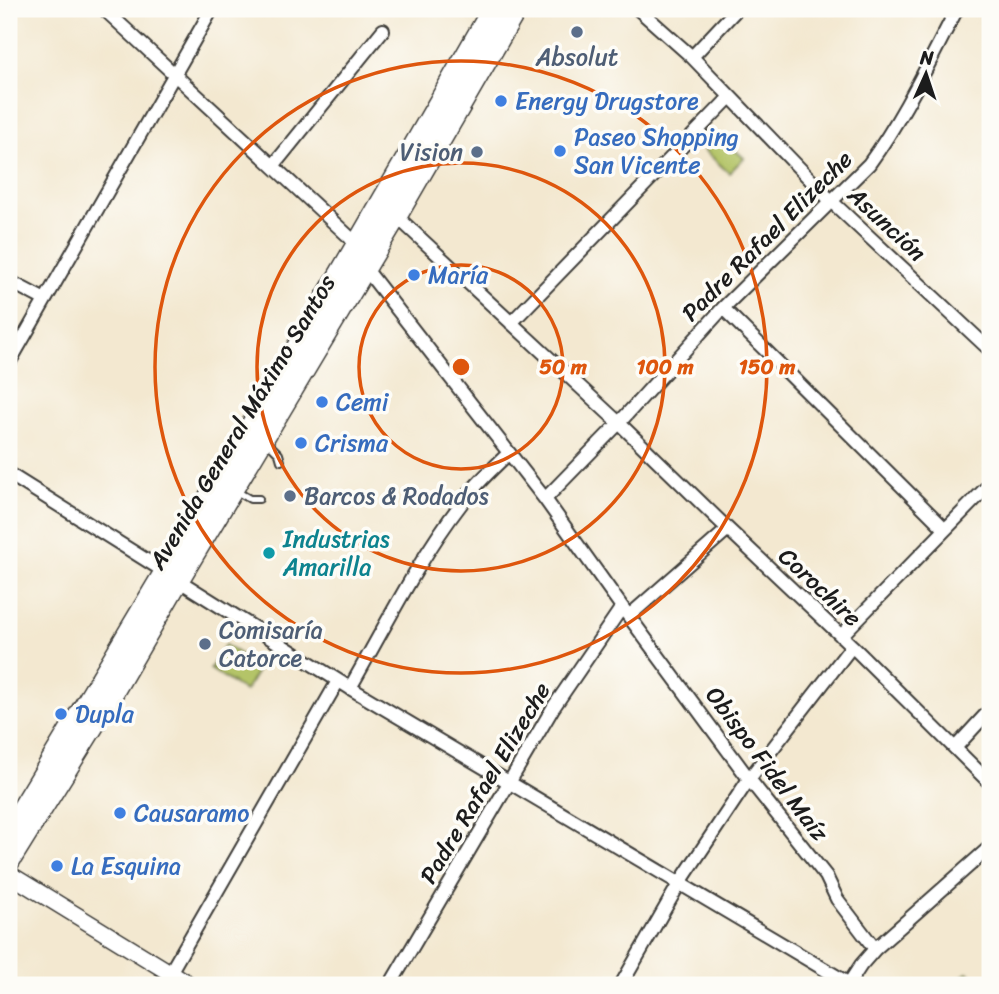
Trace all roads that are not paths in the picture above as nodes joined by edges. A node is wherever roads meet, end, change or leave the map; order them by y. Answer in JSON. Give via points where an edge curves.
{"nodes":[{"id":1,"x":104,"y":9,"type":"edge"},
{"id":2,"x":212,"y":9,"type":"edge"},
{"id":3,"x":493,"y":9,"type":"edge"},
{"id":4,"x":516,"y":9,"type":"edge"},
{"id":5,"x":638,"y":9,"type":"edge"},
{"id":6,"x":737,"y":9,"type":"edge"},
{"id":7,"x":957,"y":9,"type":"edge"},
{"id":8,"x":383,"y":30,"type":"dead end"},
{"id":9,"x":692,"y":57,"type":"junction"},
{"id":10,"x":174,"y":75,"type":"junction"},
{"id":11,"x":730,"y":97,"type":"junction"},
{"id":12,"x":273,"y":166,"type":"junction"},
{"id":13,"x":831,"y":201,"type":"junction"},
{"id":14,"x":389,"y":209,"type":"junction"},
{"id":15,"x":358,"y":245,"type":"junction"},
{"id":16,"x":365,"y":268,"type":"junction"},
{"id":17,"x":9,"y":281,"type":"edge"},
{"id":18,"x":45,"y":300,"type":"junction"},
{"id":19,"x":723,"y":308,"type":"junction"},
{"id":20,"x":511,"y":323,"type":"junction"},
{"id":21,"x":988,"y":344,"type":"edge"},
{"id":22,"x":9,"y":363,"type":"edge"},
{"id":23,"x":619,"y":423,"type":"junction"},
{"id":24,"x":263,"y":439,"type":"junction"},
{"id":25,"x":509,"y":453,"type":"junction"},
{"id":26,"x":281,"y":461,"type":"dead end"},
{"id":27,"x":9,"y":474,"type":"edge"},
{"id":28,"x":990,"y":484,"type":"edge"},
{"id":29,"x":232,"y":489,"type":"junction"},
{"id":30,"x":259,"y":499,"type":"dead end"},
{"id":31,"x":545,"y":499,"type":"junction"},
{"id":32,"x":945,"y":529,"type":"junction"},
{"id":33,"x":728,"y":530,"type":"junction"},
{"id":34,"x":171,"y":576,"type":"junction"},
{"id":35,"x":625,"y":612,"type":"junction"},
{"id":36,"x":841,"y":636,"type":"junction"},
{"id":37,"x":852,"y":646,"type":"junction"},
{"id":38,"x":338,"y":681,"type":"junction"},
{"id":39,"x":350,"y":688,"type":"junction"},
{"id":40,"x":990,"y":710,"type":"edge"},
{"id":41,"x":955,"y":748,"type":"junction"},
{"id":42,"x":749,"y":779,"type":"junction"},
{"id":43,"x":509,"y":782,"type":"junction"},
{"id":44,"x":990,"y":783,"type":"edge"},
{"id":45,"x":9,"y":831,"type":"edge"},
{"id":46,"x":990,"y":847,"type":"edge"},
{"id":47,"x":9,"y":861,"type":"edge"},
{"id":48,"x":9,"y":874,"type":"edge"},
{"id":49,"x":679,"y":884,"type":"junction"},
{"id":50,"x":875,"y":949,"type":"junction"},
{"id":51,"x":167,"y":979,"type":"edge"},
{"id":52,"x":190,"y":985,"type":"edge"},
{"id":53,"x":390,"y":985,"type":"edge"},
{"id":54,"x":621,"y":985,"type":"edge"},
{"id":55,"x":850,"y":985,"type":"edge"}],
"edges":[{"from":1,"to":10,"type":"street"},
{"from":2,"to":10,"type":"street"},
{"from":3,"to":14,"type":"main road","name":"Avenida General Máximo Santos"},
{"from":4,"to":14,"type":"main road","name":"Avenida General Máximo Santos"},
{"from":5,"to":9,"type":"street","name":"Asunción"},
{"from":6,"to":9,"type":"street"},
{"from":7,"to":13,"type":"street","name":"Padre Rafael Elizeche","via":[[887,140]]},
{"from":8,"to":12,"type":"street"},
{"from":9,"to":11,"type":"street","name":"Asunción"},
{"from":10,"to":12,"type":"street"},
{"from":10,"to":18,"type":"street"},
{"from":11,"to":13,"type":"street","name":"Asunción"},
{"from":11,"to":20,"type":"street"},
{"from":12,"to":15,"type":"street"},
{"from":13,"to":19,"type":"street","name":"Padre Rafael Elizeche"},
{"from":13,"to":21,"type":"street","name":"Asunción"},
{"from":14,"to":15,"type":"main road","name":"Avenida General Máximo Santos"},
{"from":14,"to":16,"type":"main road","name":"Avenida General Máximo Santos"},
{"from":14,"to":20,"type":"street","name":"Corochire"},
{"from":15,"to":16,"type":"street"},
{"from":15,"to":34,"type":"main road","name":"Avenida General Máximo Santos"},
{"from":16,"to":24,"type":"main road","name":"Avenida General Máximo Santos"},
{"from":16,"to":25,"type":"street","name":"Obispo Fidel Maíz"},
{"from":17,"to":18,"type":"street"},
{"from":18,"to":22,"type":"street"},
{"from":19,"to":23,"type":"street","name":"Padre Rafael Elizeche"},
{"from":19,"to":32,"type":"street"},
{"from":20,"to":23,"type":"street","name":"Corochire"},
{"from":23,"to":31,"type":"street","name":"Padre Rafael Elizeche"},
{"from":23,"to":33,"type":"street","name":"Corochire"},
{"from":24,"to":26,"type":"lane"},
{"from":24,"to":29,"type":"main road","name":"Avenida General Máximo Santos"},
{"from":25,"to":31,"type":"street","name":"Obispo Fidel Maíz"},
{"from":25,"to":39,"type":"street","via":[[449,520]]},
{"from":27,"to":34,"type":"street"},
{"from":28,"to":32,"type":"street"},
{"from":29,"to":30,"type":"lane"},
{"from":29,"to":34,"type":"main road","name":"Avenida General Máximo Santos"},
{"from":31,"to":35,"type":"street","name":"Obispo Fidel Maíz"},
{"from":32,"to":36,"type":"street"},
{"from":33,"to":35,"type":"street","name":"Padre Rafael Elizeche"},
{"from":33,"to":36,"type":"street","name":"Corochire"},
{"from":34,"to":38,"type":"street"},
{"from":34,"to":45,"type":"main road","name":"Avenida General Máximo Santos"},
{"from":34,"to":47,"type":"main road","name":"Avenida General Máximo Santos","via":[[96,721]]},
{"from":35,"to":42,"type":"street","name":"Obispo Fidel Maíz"},
{"from":35,"to":43,"type":"street","name":"Padre Rafael Elizeche","via":[[553,708]]},
{"from":36,"to":37,"type":"street","name":"Corochire"},
{"from":37,"to":41,"type":"street","name":"Corochire"},
{"from":37,"to":42,"type":"street"},
{"from":38,"to":39,"type":"street"},
{"from":38,"to":51,"type":"street"},
{"from":39,"to":43,"type":"street"},
{"from":40,"to":41,"type":"street"},
{"from":41,"to":44,"type":"street","name":"Corochire"},
{"from":42,"to":49,"type":"street"},
{"from":42,"to":50,"type":"street","name":"Obispo Fidel Maíz","via":[[826,876],[837,899]]},
{"from":43,"to":49,"type":"street"},
{"from":43,"to":53,"type":"street","name":"Padre Rafael Elizeche"},
{"from":46,"to":50,"type":"street"},
{"from":48,"to":51,"type":"street"},
{"from":49,"to":54,"type":"street"},
{"from":49,"to":55,"type":"street"},
{"from":50,"to":55,"type":"street"},
{"from":51,"to":52,"type":"street"}]}
